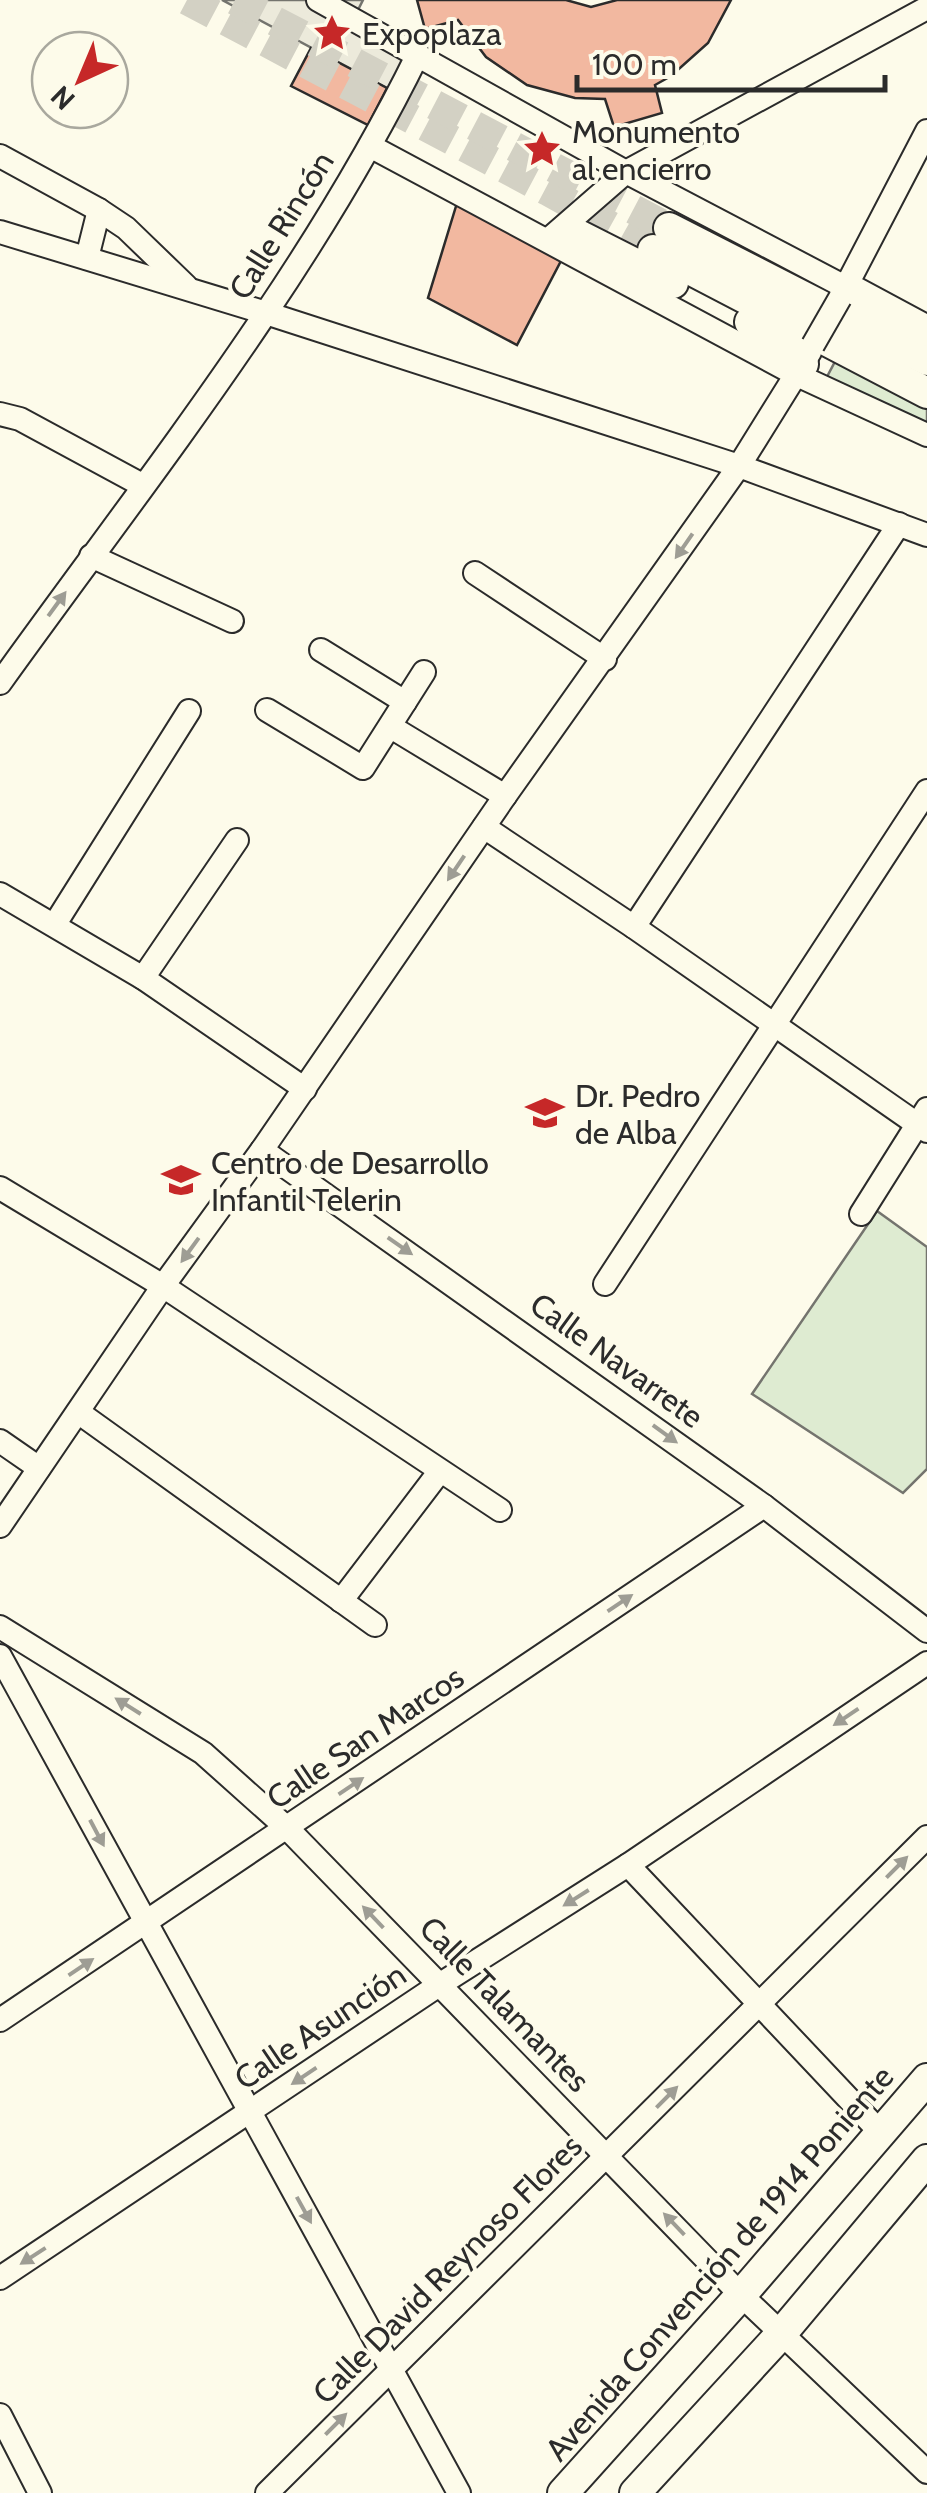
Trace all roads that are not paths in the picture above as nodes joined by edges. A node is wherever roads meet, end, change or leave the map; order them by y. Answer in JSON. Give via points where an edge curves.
{"nodes":[{"id":1,"x":318,"y":0,"type":"edge"},
{"id":2,"x":927,"y":8,"type":"edge"},
{"id":3,"x":358,"y":9,"type":"edge"},
{"id":4,"x":418,"y":54,"type":"junction"},
{"id":5,"x":927,"y":131,"type":"edge"},
{"id":6,"x":370,"y":146,"type":"junction"},
{"id":7,"x":0,"y":156,"type":"edge"},
{"id":8,"x":626,"y":172,"type":"junction"},
{"id":9,"x":99,"y":210,"type":"junction"},
{"id":10,"x":0,"y":232,"type":"edge"},
{"id":11,"x":563,"y":237,"type":"junction"},
{"id":12,"x":87,"y":258,"type":"junction"},
{"id":13,"x":188,"y":288,"type":"junction"},
{"id":14,"x":842,"y":293,"type":"junction"},
{"id":15,"x":266,"y":313,"type":"junction"},
{"id":16,"x":927,"y":332,"type":"edge"},
{"id":17,"x":927,"y":360,"type":"edge"},
{"id":18,"x":804,"y":362,"type":"junction"},
{"id":19,"x":927,"y":394,"type":"edge"},
{"id":20,"x":0,"y":414,"type":"edge"},
{"id":21,"x":927,"y":435,"type":"edge"},
{"id":22,"x":739,"y":466,"type":"junction"},
{"id":23,"x":142,"y":486,"type":"junction"},
{"id":24,"x":899,"y":524,"type":"junction"},
{"id":25,"x":927,"y":535,"type":"edge"},
{"id":26,"x":91,"y":556,"type":"junction"},
{"id":27,"x":475,"y":573,"type":"dead end"},
{"id":28,"x":232,"y":621,"type":"dead end"},
{"id":29,"x":321,"y":650,"type":"dead end"},
{"id":30,"x":606,"y":658,"type":"junction"},
{"id":31,"x":424,"y":672,"type":"dead end"},
{"id":32,"x":0,"y":683,"type":"edge"},
{"id":33,"x":405,"y":702,"type":"junction"},
{"id":34,"x":267,"y":710,"type":"dead end"},
{"id":35,"x":190,"y":711,"type":"dead end"},
{"id":36,"x":391,"y":727,"type":"junction"},
{"id":37,"x":927,"y":790,"type":"edge"},
{"id":38,"x":505,"y":796,"type":"junction"},
{"id":39,"x":484,"y":827,"type":"junction"},
{"id":40,"x":237,"y":840,"type":"dead end"},
{"id":41,"x":0,"y":894,"type":"edge"},
{"id":42,"x":55,"y":924,"type":"junction"},
{"id":43,"x":634,"y":926,"type":"junction"},
{"id":44,"x":143,"y":978,"type":"junction"},
{"id":45,"x":776,"y":1025,"type":"junction"},
{"id":46,"x":305,"y":1089,"type":"junction"},
{"id":47,"x":924,"y":1121,"type":"edge"},
{"id":48,"x":262,"y":1150,"type":"junction"},
{"id":49,"x":0,"y":1188,"type":"edge"},
{"id":50,"x":861,"y":1214,"type":"dead end"},
{"id":51,"x":605,"y":1284,"type":"dead end"},
{"id":52,"x":163,"y":1286,"type":"junction"},
{"id":53,"x":78,"y":1412,"type":"junction"},
{"id":54,"x":0,"y":1441,"type":"edge"},
{"id":55,"x":40,"y":1468,"type":"junction"},
{"id":56,"x":440,"y":1471,"type":"junction"},
{"id":57,"x":764,"y":1506,"type":"junction"},
{"id":58,"x":500,"y":1510,"type":"dead end"},
{"id":59,"x":0,"y":1526,"type":"edge"},
{"id":60,"x":341,"y":1601,"type":"junction"},
{"id":61,"x":924,"y":1624,"type":"edge"},
{"id":62,"x":374,"y":1626,"type":"dead end"},
{"id":63,"x":0,"y":1627,"type":"edge"},
{"id":64,"x":26,"y":1642,"type":"junction"},
{"id":65,"x":2,"y":1659,"type":"edge"},
{"id":66,"x":927,"y":1663,"type":"edge"},
{"id":67,"x":288,"y":1828,"type":"junction"},
{"id":68,"x":927,"y":1837,"type":"edge"},
{"id":69,"x":628,"y":1865,"type":"junction"},
{"id":70,"x":146,"y":1924,"type":"junction"},
{"id":71,"x":439,"y":1985,"type":"junction"},
{"id":72,"x":759,"y":2006,"type":"junction"},
{"id":73,"x":0,"y":2020,"type":"edge"},
{"id":74,"x":927,"y":2079,"type":"edge"},
{"id":75,"x":251,"y":2112,"type":"junction"},
{"id":76,"x":881,"y":2134,"type":"junction"},
{"id":77,"x":607,"y":2155,"type":"junction"},
{"id":78,"x":927,"y":2160,"type":"edge"},
{"id":79,"x":0,"y":2278,"type":"edge"},
{"id":80,"x":741,"y":2295,"type":"junction"},
{"id":81,"x":781,"y":2334,"type":"junction"},
{"id":82,"x":391,"y":2370,"type":"junction"},
{"id":83,"x":0,"y":2415,"type":"edge"},
{"id":84,"x":927,"y":2472,"type":"edge"},
{"id":85,"x":40,"y":2493,"type":"edge"},
{"id":86,"x":267,"y":2493,"type":"edge"},
{"id":87,"x":459,"y":2493,"type":"edge"},
{"id":88,"x":563,"y":2493,"type":"edge"},
{"id":89,"x":635,"y":2493,"type":"edge"}],
"edges":[{"from":1,"to":3,"type":"street"},
{"from":2,"to":8,"type":"street"},
{"from":3,"to":4,"type":"street"},
{"from":4,"to":6,"type":"street"},
{"from":4,"to":8,"type":"street"},
{"from":5,"to":14,"type":"street"},
{"from":6,"to":11,"type":"street","name":"Calle Rincón"},
{"from":6,"to":15,"type":"street","name":"Calle Rincón"},
{"from":7,"to":9,"type":"street"},
{"from":8,"to":11,"type":"street"},
{"from":8,"to":14,"type":"street"},
{"from":9,"to":12,"type":"street"},
{"from":9,"to":13,"type":"street"},
{"from":10,"to":12,"type":"street"},
{"from":11,"to":18,"type":"main road","via":[[777,336]]},
{"from":12,"to":13,"type":"street"},
{"from":13,"to":15,"type":"street"},
{"from":14,"to":16,"type":"main road"},
{"from":14,"to":18,"type":"street","bridge":true},
{"from":15,"to":22,"type":"street"},
{"from":15,"to":23,"type":"street","name":"Calle Rincón"},
{"from":17,"to":19,"type":"main road","via":[[661,239]]},
{"from":18,"to":21,"type":"street"},
{"from":18,"to":22,"type":"street"},
{"from":20,"to":23,"type":"street","via":[[20,418]]},
{"from":22,"to":24,"type":"street"},
{"from":22,"to":30,"type":"street","one_way":true},
{"from":23,"to":26,"type":"street","name":"Calle Rincón"},
{"from":24,"to":25,"type":"street"},
{"from":24,"to":43,"type":"street"},
{"from":26,"to":28,"type":"street"},
{"from":32,"to":26,"type":"street","name":"Calle Rincón","one_way":true},
{"from":27,"to":30,"type":"street"},
{"from":29,"to":33,"type":"street"},
{"from":30,"to":38,"type":"street"},
{"from":31,"to":33,"type":"street"},
{"from":33,"to":36,"type":"street"},
{"from":34,"to":36,"type":"street","via":[[360,768]]},
{"from":35,"to":42,"type":"street"},
{"from":36,"to":38,"type":"street"},
{"from":37,"to":45,"type":"street"},
{"from":38,"to":39,"type":"street"},
{"from":39,"to":43,"type":"street"},
{"from":39,"to":46,"type":"street","one_way":true},
{"from":40,"to":44,"type":"street"},
{"from":41,"to":42,"type":"street"},
{"from":42,"to":44,"type":"street"},
{"from":43,"to":45,"type":"street"},
{"from":44,"to":46,"type":"street"},
{"from":45,"to":47,"type":"street"},
{"from":45,"to":51,"type":"street"},
{"from":46,"to":48,"type":"street"},
{"from":47,"to":50,"type":"street"},
{"from":48,"to":52,"type":"street","one_way":true},
{"from":48,"to":57,"type":"street","name":"Calle Navarrete","one_way":true},
{"from":49,"to":52,"type":"street"},
{"from":52,"to":53,"type":"street"},
{"from":52,"to":56,"type":"street"},
{"from":53,"to":55,"type":"street"},
{"from":53,"to":60,"type":"street"},
{"from":54,"to":55,"type":"street"},
{"from":55,"to":59,"type":"street"},
{"from":56,"to":58,"type":"street"},
{"from":56,"to":60,"type":"street"},
{"from":57,"to":61,"type":"street","name":"Calle Navarrete"},
{"from":67,"to":57,"type":"street","name":"Calle San Marcos","one_way":true},
{"from":60,"to":62,"type":"street"},
{"from":63,"to":64,"type":"street","name":"Calle Talamantes"},
{"from":64,"to":65,"type":"street"},
{"from":67,"to":64,"type":"street","name":"Calle Talamantes","one_way":true,"via":[[202,1753]]},
{"from":65,"to":70,"type":"street","one_way":true},
{"from":66,"to":69,"type":"street","name":"Calle Asunción","one_way":true},
{"from":67,"to":70,"type":"street","name":"Calle San Marcos"},
{"from":71,"to":67,"type":"street","name":"Calle Talamantes","one_way":true},
{"from":72,"to":68,"type":"street","name":"Calle David Reynoso Flores","one_way":true},
{"from":69,"to":71,"type":"street","name":"Calle Asunción","one_way":true},
{"from":69,"to":72,"type":"street"},
{"from":73,"to":70,"type":"street","name":"Calle San Marcos","one_way":true},
{"from":70,"to":75,"type":"street"},
{"from":71,"to":75,"type":"street","name":"Calle Asunción","one_way":true},
{"from":71,"to":77,"type":"street","name":"Calle Talamantes"},
{"from":72,"to":76,"type":"street"},
{"from":77,"to":72,"type":"street","name":"Calle David Reynoso Flores","one_way":true},
{"from":74,"to":76,"type":"main road","name":"Avenida Convención de 1914 Poniente"},
{"from":75,"to":79,"type":"street","name":"Calle Asunción","one_way":true},
{"from":75,"to":82,"type":"street","one_way":true},
{"from":76,"to":80,"type":"main road","name":"Avenida Convención de 1914 Poniente"},
{"from":80,"to":77,"type":"street","name":"Calle Talamantes","one_way":true},
{"from":77,"to":82,"type":"street","name":"Calle David Reynoso Flores"},
{"from":78,"to":81,"type":"main road"},
{"from":80,"to":81,"type":"street","name":"Calle Talamantes"},
{"from":80,"to":88,"type":"main road","name":"Avenida Convención de 1914 Poniente"},
{"from":81,"to":84,"type":"street","name":"Calle Talamantes"},
{"from":81,"to":89,"type":"main road"},
{"from":86,"to":82,"type":"street","name":"Calle David Reynoso Flores","one_way":true},
{"from":82,"to":87,"type":"street"},
{"from":83,"to":85,"type":"street"}]}
